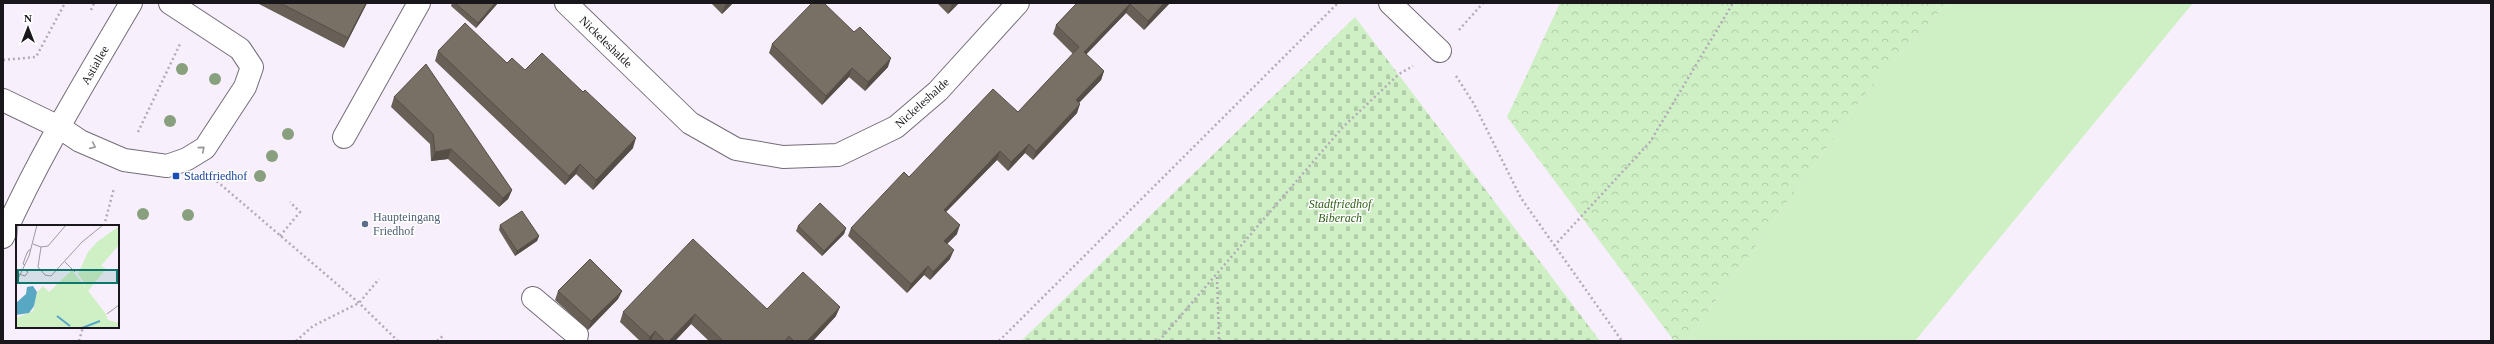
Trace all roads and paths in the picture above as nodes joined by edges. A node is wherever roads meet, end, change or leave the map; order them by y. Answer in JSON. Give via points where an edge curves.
{"nodes":[{"id":1,"x":66,"y":3,"type":"edge"},
{"id":2,"x":131,"y":3,"type":"edge"},
{"id":3,"x":170,"y":3,"type":"edge"},
{"id":4,"x":419,"y":3,"type":"edge"},
{"id":5,"x":567,"y":3,"type":"edge"},
{"id":6,"x":1018,"y":3,"type":"edge"},
{"id":7,"x":1338,"y":3,"type":"edge"},
{"id":8,"x":1390,"y":3,"type":"edge"},
{"id":9,"x":1484,"y":3,"type":"edge"},
{"id":10,"x":1733,"y":3,"type":"edge"},
{"id":11,"x":195,"y":19,"type":"junction"},
{"id":12,"x":1440,"y":51,"type":"junction"},
{"id":13,"x":3,"y":60,"type":"edge"},
{"id":14,"x":3,"y":100,"type":"edge"},
{"id":15,"x":59,"y":127,"type":"junction"},
{"id":16,"x":344,"y":137,"type":"dead end"},
{"id":17,"x":187,"y":159,"type":"junction"},
{"id":18,"x":124,"y":160,"type":"junction"},
{"id":19,"x":290,"y":202,"type":"dead end"},
{"id":20,"x":104,"y":225,"type":"edge"},
{"id":21,"x":280,"y":236,"type":"junction"},
{"id":22,"x":3,"y":237,"type":"edge"},
{"id":23,"x":1554,"y":246,"type":"junction"},
{"id":24,"x":1217,"y":276,"type":"junction"},
{"id":25,"x":380,"y":279,"type":"dead end"},
{"id":26,"x":533,"y":298,"type":"dead end"},
{"id":27,"x":359,"y":303,"type":"junction"},
{"id":28,"x":83,"y":328,"type":"edge"},
{"id":29,"x":444,"y":335,"type":"dead end"},
{"id":30,"x":577,"y":335,"type":"dead end"},
{"id":31,"x":79,"y":341,"type":"edge"},
{"id":32,"x":296,"y":341,"type":"edge"},
{"id":33,"x":398,"y":341,"type":"edge"},
{"id":34,"x":437,"y":341,"type":"edge"},
{"id":35,"x":999,"y":341,"type":"edge"},
{"id":36,"x":1159,"y":341,"type":"edge"},
{"id":37,"x":1220,"y":341,"type":"edge"},
{"id":38,"x":1622,"y":341,"type":"edge"}],
"edges":[{"from":1,"to":13,"type":"path","via":[[36,56]]},
{"from":2,"to":15,"type":"street","name":"Astiallee"},
{"from":3,"to":11,"type":"street"},
{"from":4,"to":16,"type":"street"},
{"from":5,"to":6,"type":"street","name":"Nickeleshalde","via":[[690,123],[736,149],[783,157],[838,155],[896,127],[938,91]]},
{"from":7,"to":35,"type":"path"},
{"from":8,"to":12,"type":"street"},
{"from":9,"to":12,"type":"path"},
{"from":10,"to":23,"type":"path","via":[[1650,142]]},
{"from":17,"to":11,"type":"street","one_way":true,"via":[[204,148],[245,87],[252,67],[240,49]]},
{"from":11,"to":18,"type":"path","via":[[171,60]]},
{"from":12,"to":23,"type":"path","via":[[1474,104],[1521,198]]},
{"from":12,"to":24,"type":"path","via":[[1399,74],[1343,127]]},
{"from":14,"to":15,"type":"street"},
{"from":15,"to":18,"type":"street","one_way":true,"via":[[80,140]]},
{"from":15,"to":22,"type":"street","name":"Astiallee","via":[[19,200]]},
{"from":17,"to":18,"type":"street","via":[[167,166]]},
{"from":17,"to":21,"type":"path","via":[[221,184]]},
{"from":18,"to":20,"type":"path"},
{"from":19,"to":21,"type":"path","via":[[300,212]]},
{"from":21,"to":27,"type":"path"},
{"from":23,"to":38,"type":"path"},
{"from":24,"to":36,"type":"path"},
{"from":24,"to":37,"type":"path"},
{"from":25,"to":27,"type":"path"},
{"from":26,"to":30,"type":"street"},
{"from":27,"to":32,"type":"path","via":[[313,326]]},
{"from":27,"to":33,"type":"path"},
{"from":28,"to":31,"type":"path"},
{"from":29,"to":34,"type":"path"}]}
